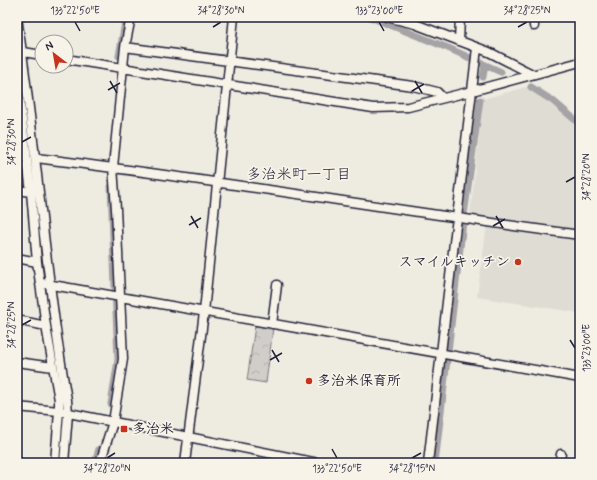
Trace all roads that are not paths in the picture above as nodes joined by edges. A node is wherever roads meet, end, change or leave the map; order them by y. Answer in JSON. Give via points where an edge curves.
{"nodes":[{"id":1,"x":17,"y":17,"type":"edge"},
{"id":2,"x":131,"y":17,"type":"edge"},
{"id":3,"x":234,"y":17,"type":"edge"},
{"id":4,"x":387,"y":17,"type":"edge"},
{"id":5,"x":460,"y":17,"type":"edge"},
{"id":6,"x":459,"y":41,"type":"junction"},
{"id":7,"x":125,"y":48,"type":"junction"},
{"id":8,"x":477,"y":48,"type":"junction"},
{"id":9,"x":20,"y":51,"type":"edge"},
{"id":10,"x":34,"y":54,"type":"edge"},
{"id":11,"x":74,"y":60,"type":"edge"},
{"id":12,"x":230,"y":62,"type":"junction"},
{"id":13,"x":580,"y":62,"type":"edge"},
{"id":14,"x":123,"y":68,"type":"junction"},
{"id":15,"x":532,"y":74,"type":"junction"},
{"id":16,"x":17,"y":79,"type":"edge"},
{"id":17,"x":228,"y":86,"type":"junction"},
{"id":18,"x":472,"y":91,"type":"junction"},
{"id":19,"x":443,"y":98,"type":"junction"},
{"id":20,"x":26,"y":131,"type":"edge"},
{"id":21,"x":36,"y":158,"type":"junction"},
{"id":22,"x":113,"y":167,"type":"junction"},
{"id":23,"x":218,"y":183,"type":"junction"},
{"id":24,"x":17,"y":190,"type":"edge"},
{"id":25,"x":32,"y":192,"type":"junction"},
{"id":26,"x":461,"y":219,"type":"junction"},
{"id":27,"x":580,"y":235,"type":"edge"},
{"id":28,"x":17,"y":258,"type":"edge"},
{"id":29,"x":37,"y":262,"type":"junction"},
{"id":30,"x":45,"y":284,"type":"junction"},
{"id":31,"x":277,"y":285,"type":"dead end"},
{"id":32,"x":120,"y":298,"type":"junction"},
{"id":33,"x":204,"y":312,"type":"junction"},
{"id":34,"x":17,"y":320,"type":"edge"},
{"id":35,"x":272,"y":324,"type":"junction"},
{"id":36,"x":46,"y":326,"type":"junction"},
{"id":37,"x":445,"y":354,"type":"junction"},
{"id":38,"x":17,"y":362,"type":"edge"},
{"id":39,"x":53,"y":367,"type":"junction"},
{"id":40,"x":580,"y":378,"type":"edge"},
{"id":41,"x":17,"y":407,"type":"edge"},
{"id":42,"x":64,"y":413,"type":"junction"},
{"id":43,"x":113,"y":422,"type":"junction"},
{"id":44,"x":188,"y":436,"type":"junction"},
{"id":45,"x":560,"y":454,"type":"dead end"},
{"id":46,"x":17,"y":462,"type":"edge"},
{"id":47,"x":20,"y":463,"type":"edge"},
{"id":48,"x":55,"y":463,"type":"edge"},
{"id":49,"x":64,"y":463,"type":"edge"},
{"id":50,"x":100,"y":463,"type":"edge"},
{"id":51,"x":185,"y":463,"type":"edge"},
{"id":52,"x":318,"y":463,"type":"edge"},
{"id":53,"x":428,"y":463,"type":"edge"},
{"id":54,"x":559,"y":463,"type":"edge"}],
"edges":[{"from":1,"to":9,"type":"street"},
{"from":2,"to":7,"type":"street"},
{"from":3,"to":12,"type":"street"},
{"from":4,"to":6,"type":"street","via":[[415,24]]},
{"from":5,"to":6,"type":"street"},
{"from":6,"to":8,"type":"street"},
{"from":7,"to":12,"type":"street"},
{"from":7,"to":14,"type":"street"},
{"from":8,"to":15,"type":"street","via":[[495,54]]},
{"from":8,"to":18,"type":"street"},
{"from":9,"to":10,"type":"street"},
{"from":9,"to":20,"type":"street"},
{"from":11,"to":14,"type":"street"},
{"from":12,"to":17,"type":"street"},
{"from":12,"to":19,"type":"street","via":[[413,86],[437,92]]},
{"from":13,"to":15,"type":"street"},
{"from":14,"to":17,"type":"street"},
{"from":14,"to":22,"type":"street"},
{"from":15,"to":18,"type":"street"},
{"from":16,"to":20,"type":"street"},
{"from":17,"to":19,"type":"street","via":[[373,108],[408,106]]},
{"from":17,"to":23,"type":"street"},
{"from":18,"to":19,"type":"street"},
{"from":18,"to":26,"type":"street"},
{"from":20,"to":21,"type":"street"},
{"from":20,"to":25,"type":"street"},
{"from":21,"to":22,"type":"street"},
{"from":21,"to":30,"type":"street"},
{"from":22,"to":23,"type":"street"},
{"from":22,"to":32,"type":"street"},
{"from":23,"to":26,"type":"street"},
{"from":23,"to":33,"type":"street"},
{"from":24,"to":25,"type":"street"},
{"from":25,"to":29,"type":"street"},
{"from":26,"to":27,"type":"street"},
{"from":26,"to":37,"type":"street"},
{"from":28,"to":29,"type":"street"},
{"from":29,"to":30,"type":"street"},
{"from":30,"to":32,"type":"street"},
{"from":30,"to":36,"type":"street"},
{"from":30,"to":42,"type":"street"},
{"from":31,"to":35,"type":"street"},
{"from":32,"to":33,"type":"street"},
{"from":32,"to":43,"type":"street","via":[[123,359]]},
{"from":33,"to":35,"type":"street"},
{"from":33,"to":44,"type":"street"},
{"from":34,"to":36,"type":"street"},
{"from":35,"to":37,"type":"street"},
{"from":36,"to":39,"type":"street"},
{"from":37,"to":40,"type":"street"},
{"from":37,"to":53,"type":"street"},
{"from":38,"to":39,"type":"street"},
{"from":39,"to":42,"type":"street","via":[[58,400]]},
{"from":41,"to":42,"type":"street"},
{"from":42,"to":43,"type":"street"},
{"from":42,"to":48,"type":"street"},
{"from":42,"to":49,"type":"street"},
{"from":43,"to":44,"type":"street"},
{"from":43,"to":50,"type":"street"},
{"from":44,"to":51,"type":"street"},
{"from":44,"to":52,"type":"street"},
{"from":45,"to":54,"type":"street"},
{"from":46,"to":47,"type":"street"}]}
